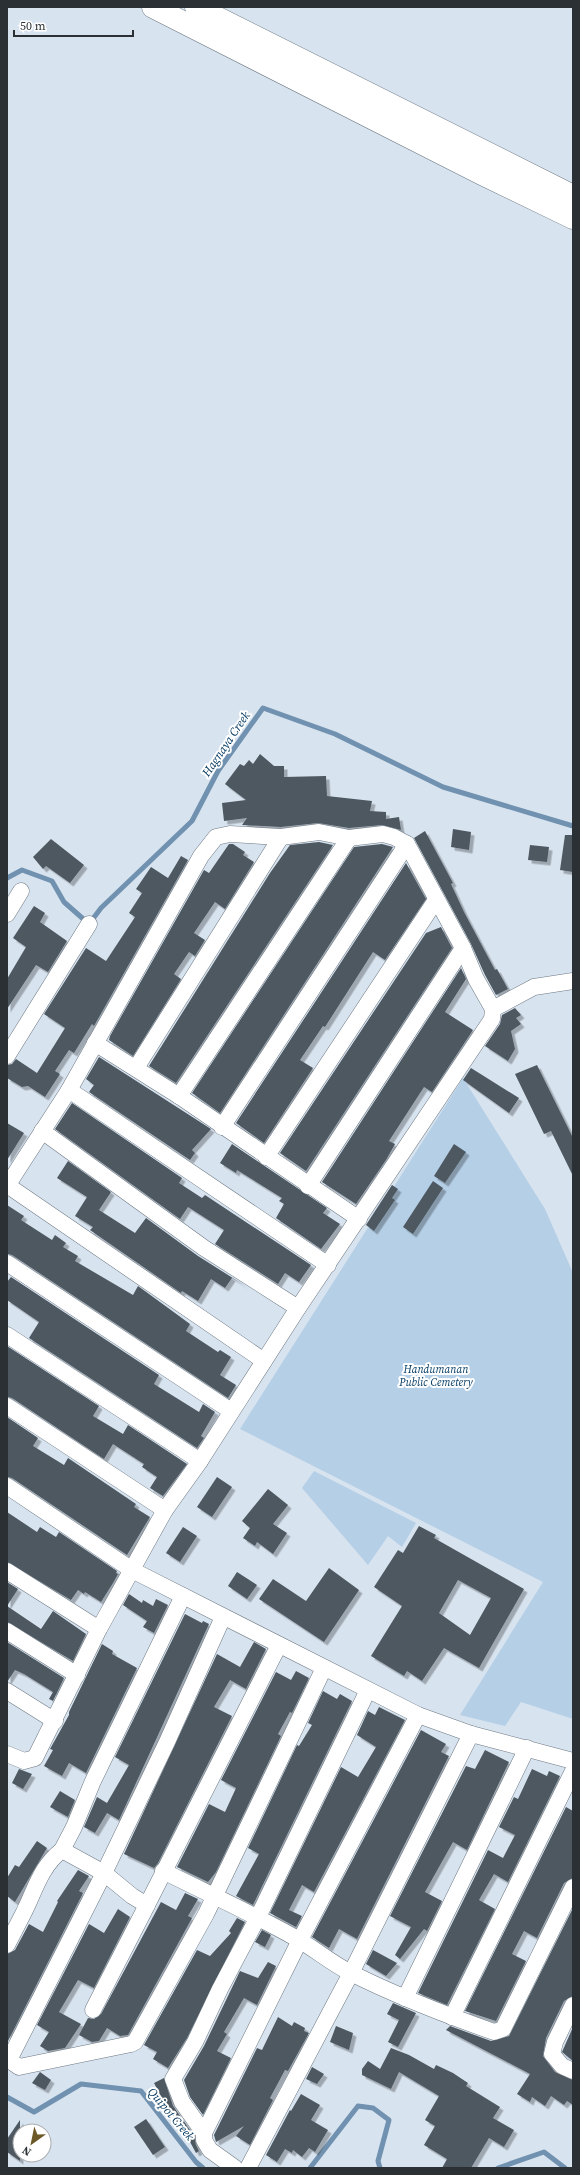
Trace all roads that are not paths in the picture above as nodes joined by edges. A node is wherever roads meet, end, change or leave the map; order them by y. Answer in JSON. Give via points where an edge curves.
{"nodes":[{"id":1,"x":153,"y":7,"type":"edge"},
{"id":2,"x":196,"y":7,"type":"edge"},
{"id":3,"x":573,"y":196,"type":"edge"},
{"id":4,"x":573,"y":218,"type":"edge"},
{"id":5,"x":282,"y":837,"type":"junction"},
{"id":6,"x":349,"y":838,"type":"junction"},
{"id":7,"x":407,"y":844,"type":"junction"},
{"id":8,"x":21,"y":891,"type":"dead end"},
{"id":9,"x":436,"y":900,"type":"junction"},
{"id":10,"x":7,"y":914,"type":"edge"},
{"id":11,"x":89,"y":924,"type":"dead end"},
{"id":12,"x":464,"y":948,"type":"junction"},
{"id":13,"x":573,"y":981,"type":"edge"},
{"id":14,"x":493,"y":1009,"type":"junction"},
{"id":15,"x":95,"y":1043,"type":"junction"},
{"id":16,"x":7,"y":1056,"type":"edge"},
{"id":17,"x":136,"y":1068,"type":"junction"},
{"id":18,"x":69,"y":1090,"type":"junction"},
{"id":19,"x":179,"y":1096,"type":"junction"},
{"id":20,"x":222,"y":1127,"type":"junction"},
{"id":21,"x":42,"y":1131,"type":"junction"},
{"id":22,"x":266,"y":1157,"type":"junction"},
{"id":23,"x":7,"y":1185,"type":"edge"},
{"id":24,"x":308,"y":1186,"type":"junction"},
{"id":25,"x":359,"y":1219,"type":"junction"},
{"id":26,"x":7,"y":1263,"type":"edge"},
{"id":27,"x":328,"y":1265,"type":"junction"},
{"id":28,"x":298,"y":1308,"type":"junction"},
{"id":29,"x":7,"y":1335,"type":"edge"},
{"id":30,"x":264,"y":1361,"type":"junction"},
{"id":31,"x":7,"y":1406,"type":"edge"},
{"id":32,"x":231,"y":1411,"type":"junction"},
{"id":33,"x":200,"y":1461,"type":"junction"},
{"id":34,"x":7,"y":1486,"type":"edge"},
{"id":35,"x":165,"y":1510,"type":"junction"},
{"id":36,"x":132,"y":1570,"type":"junction"},
{"id":37,"x":7,"y":1571,"type":"edge"},
{"id":38,"x":183,"y":1596,"type":"junction"},
{"id":39,"x":223,"y":1617,"type":"junction"},
{"id":40,"x":99,"y":1629,"type":"junction"},
{"id":41,"x":7,"y":1631,"type":"edge"},
{"id":42,"x":279,"y":1645,"type":"junction"},
{"id":43,"x":324,"y":1668,"type":"junction"},
{"id":44,"x":77,"y":1675,"type":"junction"},
{"id":45,"x":368,"y":1690,"type":"junction"},
{"id":46,"x":7,"y":1691,"type":"edge"},
{"id":47,"x":418,"y":1715,"type":"junction"},
{"id":48,"x":55,"y":1721,"type":"junction"},
{"id":49,"x":471,"y":1734,"type":"junction"},
{"id":50,"x":527,"y":1748,"type":"junction"},
{"id":51,"x":7,"y":1754,"type":"edge"},
{"id":52,"x":573,"y":1761,"type":"edge"},
{"id":53,"x":573,"y":1770,"type":"edge"},
{"id":54,"x":62,"y":1850,"type":"junction"},
{"id":55,"x":164,"y":1871,"type":"junction"},
{"id":56,"x":104,"y":1873,"type":"junction"},
{"id":57,"x":573,"y":1887,"type":"edge"},
{"id":58,"x":215,"y":1895,"type":"junction"},
{"id":59,"x":147,"y":1905,"type":"junction"},
{"id":60,"x":258,"y":1917,"type":"junction"},
{"id":61,"x":300,"y":1940,"type":"junction"},
{"id":62,"x":7,"y":1945,"type":"edge"},
{"id":63,"x":352,"y":1974,"type":"junction"},
{"id":64,"x":404,"y":1998,"type":"junction"},
{"id":65,"x":573,"y":2005,"type":"edge"},
{"id":66,"x":93,"y":2010,"type":"dead end"},
{"id":67,"x":452,"y":2017,"type":"junction"},
{"id":68,"x":8,"y":2059,"type":"edge"},
{"id":69,"x":573,"y":2071,"type":"edge"},
{"id":70,"x":204,"y":2133,"type":"junction"},
{"id":71,"x":235,"y":2168,"type":"edge"},
{"id":72,"x":248,"y":2168,"type":"edge"}],
"edges":[{"from":1,"to":4,"type":"highway"},
{"from":2,"to":3,"type":"highway"},
{"from":5,"to":6,"type":"street","via":[[319,832]]},
{"from":5,"to":15,"type":"street","via":[[230,834],[216,837],[201,856]]},
{"from":5,"to":17,"type":"street"},
{"from":6,"to":7,"type":"street","via":[[383,834]]},
{"from":6,"to":19,"type":"street"},
{"from":7,"to":9,"type":"street"},
{"from":7,"to":20,"type":"street"},
{"from":8,"to":10,"type":"street"},
{"from":9,"to":12,"type":"street"},
{"from":9,"to":22,"type":"street"},
{"from":11,"to":16,"type":"street"},
{"from":12,"to":14,"type":"street","via":[[476,979]]},
{"from":12,"to":24,"type":"street"},
{"from":13,"to":14,"type":"street","via":[[534,987]]},
{"from":14,"to":25,"type":"street","via":[[492,1019],[484,1032]]},
{"from":15,"to":17,"type":"street"},
{"from":15,"to":18,"type":"street"},
{"from":17,"to":19,"type":"street"},
{"from":18,"to":21,"type":"street"},
{"from":18,"to":27,"type":"street"},
{"from":19,"to":20,"type":"street"},
{"from":20,"to":22,"type":"street"},
{"from":21,"to":23,"type":"street"},
{"from":21,"to":28,"type":"street","via":[[204,1248]]},
{"from":22,"to":24,"type":"street"},
{"from":23,"to":30,"type":"street"},
{"from":24,"to":25,"type":"street"},
{"from":25,"to":27,"type":"street"},
{"from":26,"to":32,"type":"street"},
{"from":27,"to":28,"type":"street"},
{"from":28,"to":30,"type":"street"},
{"from":29,"to":33,"type":"street"},
{"from":30,"to":32,"type":"street"},
{"from":31,"to":35,"type":"street"},
{"from":32,"to":33,"type":"street"},
{"from":33,"to":35,"type":"street"},
{"from":34,"to":36,"type":"street"},
{"from":35,"to":36,"type":"street"},
{"from":36,"to":38,"type":"street"},
{"from":36,"to":40,"type":"street"},
{"from":37,"to":40,"type":"street"},
{"from":38,"to":39,"type":"street"},
{"from":38,"to":54,"type":"street"},
{"from":39,"to":42,"type":"street"},
{"from":39,"to":56,"type":"street"},
{"from":40,"to":44,"type":"street"},
{"from":41,"to":44,"type":"street"},
{"from":42,"to":43,"type":"street"},
{"from":42,"to":55,"type":"street"},
{"from":43,"to":45,"type":"street"},
{"from":43,"to":58,"type":"street"},
{"from":44,"to":48,"type":"street"},
{"from":45,"to":47,"type":"street"},
{"from":45,"to":60,"type":"street"},
{"from":46,"to":48,"type":"street"},
{"from":47,"to":49,"type":"street"},
{"from":47,"to":61,"type":"street"},
{"from":48,"to":51,"type":"street","via":[[35,1758],[24,1761]]},
{"from":49,"to":50,"type":"street"},
{"from":49,"to":63,"type":"street"},
{"from":50,"to":52,"type":"street"},
{"from":50,"to":64,"type":"street"},
{"from":53,"to":67,"type":"street"},
{"from":54,"to":56,"type":"street"},
{"from":54,"to":62,"type":"street","via":[[42,1871],[24,1914]]},
{"from":55,"to":58,"type":"street"},
{"from":55,"to":59,"type":"street"},
{"from":56,"to":59,"type":"street"},
{"from":56,"to":68,"type":"street"},
{"from":57,"to":67,"type":"street","via":[[503,2028],[494,2032]]},
{"from":58,"to":60,"type":"street"},
{"from":58,"to":68,"type":"street","via":[[135,2042],[19,2067]]},
{"from":59,"to":66,"type":"street"},
{"from":60,"to":61,"type":"street"},
{"from":60,"to":70,"type":"street","via":[[173,2080],[182,2102]]},
{"from":61,"to":63,"type":"street","via":[[308,1948]]},
{"from":61,"to":70,"type":"street"},
{"from":63,"to":64,"type":"street"},
{"from":63,"to":72,"type":"street"},
{"from":64,"to":67,"type":"street"},
{"from":65,"to":69,"type":"street","via":[[552,2054],[562,2066]]},
{"from":70,"to":71,"type":"street","via":[[204,2140],[210,2150]]}]}
